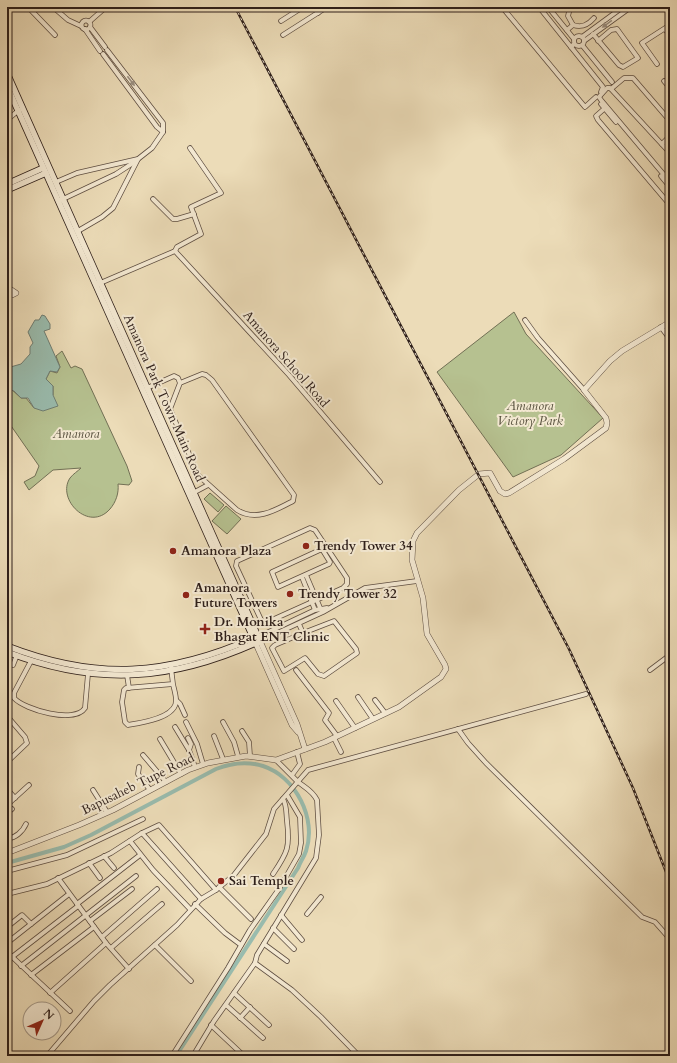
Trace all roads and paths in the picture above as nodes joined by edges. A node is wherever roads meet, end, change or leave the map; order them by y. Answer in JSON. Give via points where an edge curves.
{"nodes":[{"id":1,"x":28,"y":7,"type":"edge"},
{"id":2,"x":53,"y":7,"type":"edge"},
{"id":3,"x":106,"y":7,"type":"edge"},
{"id":4,"x":302,"y":7,"type":"edge"},
{"id":5,"x":315,"y":7,"type":"edge"},
{"id":6,"x":327,"y":7,"type":"edge"},
{"id":7,"x":502,"y":7,"type":"edge"},
{"id":8,"x":539,"y":7,"type":"edge"},
{"id":9,"x":555,"y":7,"type":"edge"},
{"id":10,"x":623,"y":7,"type":"edge"},
{"id":11,"x":630,"y":7,"type":"edge"},
{"id":12,"x":570,"y":8,"type":"edge"},
{"id":13,"x":550,"y":9,"type":"edge"},
{"id":14,"x":318,"y":13,"type":"junction"},
{"id":15,"x":594,"y":18,"type":"dead end"},
{"id":16,"x":281,"y":21,"type":"dead end"},
{"id":17,"x":573,"y":25,"type":"junction"},
{"id":18,"x":670,"y":25,"type":"edge"},
{"id":19,"x":90,"y":26,"type":"junction"},
{"id":20,"x":664,"y":29,"type":"junction"},
{"id":21,"x":84,"y":30,"type":"junction"},
{"id":22,"x":567,"y":30,"type":"junction"},
{"id":23,"x":55,"y":34,"type":"dead end"},
{"id":24,"x":593,"y":34,"type":"junction"},
{"id":25,"x":283,"y":35,"type":"dead end"},
{"id":26,"x":670,"y":36,"type":"edge"},
{"id":27,"x":574,"y":38,"type":"junction"},
{"id":28,"x":582,"y":41,"type":"junction"},
{"id":29,"x":598,"y":42,"type":"junction"},
{"id":30,"x":573,"y":46,"type":"junction"},
{"id":31,"x":105,"y":47,"type":"junction"},
{"id":32,"x":101,"y":51,"type":"junction"},
{"id":33,"x":657,"y":64,"type":"dead end"},
{"id":34,"x":7,"y":73,"type":"edge"},
{"id":35,"x":664,"y":81,"type":"dead end"},
{"id":36,"x":612,"y":82,"type":"dead end"},
{"id":37,"x":7,"y":86,"type":"edge"},
{"id":38,"x":611,"y":88,"type":"junction"},
{"id":39,"x":670,"y":88,"type":"edge"},
{"id":40,"x":596,"y":97,"type":"junction"},
{"id":41,"x":20,"y":108,"type":"junction"},
{"id":42,"x":604,"y":109,"type":"junction"},
{"id":43,"x":7,"y":120,"type":"edge"},
{"id":44,"x":670,"y":121,"type":"edge"},
{"id":45,"x":163,"y":132,"type":"junction"},
{"id":46,"x":670,"y":136,"type":"edge"},
{"id":47,"x":662,"y":144,"type":"junction"},
{"id":48,"x":190,"y":148,"type":"dead end"},
{"id":49,"x":670,"y":153,"type":"edge"},
{"id":50,"x":138,"y":159,"type":"junction"},
{"id":51,"x":45,"y":170,"type":"junction"},
{"id":52,"x":56,"y":182,"type":"junction"},
{"id":53,"x":670,"y":182,"type":"edge"},
{"id":54,"x":7,"y":184,"type":"edge"},
{"id":55,"x":670,"y":187,"type":"edge"},
{"id":56,"x":7,"y":190,"type":"edge"},
{"id":57,"x":153,"y":199,"type":"dead end"},
{"id":58,"x":61,"y":200,"type":"junction"},
{"id":59,"x":670,"y":205,"type":"edge"},
{"id":60,"x":194,"y":214,"type":"junction"},
{"id":61,"x":78,"y":231,"type":"junction"},
{"id":62,"x":175,"y":251,"type":"junction"},
{"id":63,"x":98,"y":284,"type":"junction"},
{"id":64,"x":7,"y":287,"type":"edge"},
{"id":65,"x":7,"y":293,"type":"edge"},
{"id":66,"x":525,"y":320,"type":"dead end"},
{"id":67,"x":670,"y":322,"type":"edge"},
{"id":68,"x":661,"y":327,"type":"junction"},
{"id":69,"x":670,"y":338,"type":"edge"},
{"id":70,"x":180,"y":383,"type":"junction"},
{"id":71,"x":148,"y":388,"type":"junction"},
{"id":72,"x":584,"y":390,"type":"junction"},
{"id":73,"x":380,"y":482,"type":"dead end"},
{"id":74,"x":208,"y":485,"type":"junction"},
{"id":75,"x":192,"y":494,"type":"junction"},
{"id":76,"x":304,"y":576,"type":"junction"},
{"id":77,"x":417,"y":580,"type":"junction"},
{"id":78,"x":315,"y":601,"type":"junction"},
{"id":79,"x":314,"y":610,"type":"junction"},
{"id":80,"x":321,"y":610,"type":"junction"},
{"id":81,"x":299,"y":624,"type":"junction"},
{"id":82,"x":303,"y":633,"type":"junction"},
{"id":83,"x":257,"y":640,"type":"junction"},
{"id":84,"x":7,"y":646,"type":"edge"},
{"id":85,"x":7,"y":652,"type":"edge"},
{"id":86,"x":17,"y":655,"type":"junction"},
{"id":87,"x":670,"y":655,"type":"edge"},
{"id":88,"x":31,"y":661,"type":"junction"},
{"id":89,"x":7,"y":662,"type":"edge"},
{"id":90,"x":171,"y":668,"type":"junction"},
{"id":91,"x":296,"y":670,"type":"dead end"},
{"id":92,"x":650,"y":670,"type":"dead end"},
{"id":93,"x":88,"y":674,"type":"junction"},
{"id":94,"x":127,"y":675,"type":"junction"},
{"id":95,"x":173,"y":684,"type":"junction"},
{"id":96,"x":128,"y":688,"type":"junction"},
{"id":97,"x":586,"y":694,"type":"dead end"},
{"id":98,"x":358,"y":697,"type":"dead end"},
{"id":99,"x":375,"y":700,"type":"dead end"},
{"id":100,"x":177,"y":701,"type":"junction"},
{"id":101,"x":336,"y":701,"type":"dead end"},
{"id":102,"x":385,"y":713,"type":"junction"},
{"id":103,"x":185,"y":715,"type":"dead end"},
{"id":104,"x":7,"y":716,"type":"edge"},
{"id":105,"x":373,"y":719,"type":"junction"},
{"id":106,"x":186,"y":722,"type":"dead end"},
{"id":107,"x":223,"y":722,"type":"dead end"},
{"id":108,"x":175,"y":728,"type":"dead end"},
{"id":109,"x":355,"y":728,"type":"junction"},
{"id":110,"x":458,"y":729,"type":"junction"},
{"id":111,"x":242,"y":731,"type":"dead end"},
{"id":112,"x":214,"y":736,"type":"dead end"},
{"id":113,"x":335,"y":737,"type":"junction"},
{"id":114,"x":160,"y":738,"type":"dead end"},
{"id":115,"x":188,"y":738,"type":"dead end"},
{"id":116,"x":305,"y":749,"type":"junction"},
{"id":117,"x":189,"y":750,"type":"junction"},
{"id":118,"x":297,"y":752,"type":"junction"},
{"id":119,"x":341,"y":752,"type":"dead end"},
{"id":120,"x":143,"y":755,"type":"dead end"},
{"id":121,"x":238,"y":756,"type":"junction"},
{"id":122,"x":250,"y":756,"type":"junction"},
{"id":123,"x":223,"y":759,"type":"junction"},
{"id":124,"x":276,"y":760,"type":"junction"},
{"id":125,"x":7,"y":762,"type":"edge"},
{"id":126,"x":203,"y":764,"type":"junction"},
{"id":127,"x":139,"y":767,"type":"dead end"},
{"id":128,"x":195,"y":767,"type":"junction"},
{"id":129,"x":181,"y":774,"type":"junction"},
{"id":130,"x":292,"y":775,"type":"junction"},
{"id":131,"x":166,"y":782,"type":"junction"},
{"id":132,"x":297,"y":782,"type":"junction"},
{"id":133,"x":29,"y":785,"type":"dead end"},
{"id":134,"x":7,"y":789,"type":"edge"},
{"id":135,"x":93,"y":790,"type":"dead end"},
{"id":136,"x":150,"y":790,"type":"junction"},
{"id":137,"x":285,"y":797,"type":"junction"},
{"id":138,"x":15,"y":798,"type":"junction"},
{"id":139,"x":7,"y":805,"type":"edge"},
{"id":140,"x":12,"y":809,"type":"dead end"},
{"id":141,"x":107,"y":812,"type":"junction"},
{"id":142,"x":7,"y":813,"type":"edge"},
{"id":143,"x":143,"y":819,"type":"dead end"},
{"id":144,"x":26,"y":824,"type":"dead end"},
{"id":145,"x":142,"y":833,"type":"junction"},
{"id":146,"x":7,"y":839,"type":"edge"},
{"id":147,"x":130,"y":841,"type":"junction"},
{"id":148,"x":7,"y":853,"type":"edge"},
{"id":149,"x":140,"y":855,"type":"junction"},
{"id":150,"x":104,"y":856,"type":"junction"},
{"id":151,"x":89,"y":863,"type":"junction"},
{"id":152,"x":114,"y":868,"type":"dead end"},
{"id":153,"x":7,"y":871,"type":"edge"},
{"id":154,"x":273,"y":874,"type":"dead end"},
{"id":155,"x":136,"y":876,"type":"dead end"},
{"id":156,"x":58,"y":878,"type":"junction"},
{"id":157,"x":100,"y":878,"type":"dead end"},
{"id":158,"x":218,"y":888,"type":"junction"},
{"id":159,"x":132,"y":889,"type":"dead end"},
{"id":160,"x":157,"y":889,"type":"dead end"},
{"id":161,"x":7,"y":894,"type":"edge"},
{"id":162,"x":69,"y":894,"type":"junction"},
{"id":163,"x":321,"y":897,"type":"dead end"},
{"id":164,"x":201,"y":899,"type":"junction"},
{"id":165,"x":162,"y":904,"type":"dead end"},
{"id":166,"x":195,"y":904,"type":"junction"},
{"id":167,"x":77,"y":905,"type":"junction"},
{"id":168,"x":190,"y":909,"type":"junction"},
{"id":169,"x":307,"y":914,"type":"dead end"},
{"id":170,"x":85,"y":915,"type":"junction"},
{"id":171,"x":281,"y":915,"type":"junction"},
{"id":172,"x":251,"y":919,"type":"dead end"},
{"id":173,"x":90,"y":922,"type":"junction"},
{"id":174,"x":31,"y":924,"type":"junction"},
{"id":175,"x":94,"y":926,"type":"junction"},
{"id":176,"x":7,"y":927,"type":"edge"},
{"id":177,"x":273,"y":928,"type":"junction"},
{"id":178,"x":102,"y":937,"type":"junction"},
{"id":179,"x":670,"y":939,"type":"edge"},
{"id":180,"x":302,"y":940,"type":"dead end"},
{"id":181,"x":7,"y":942,"type":"edge"},
{"id":182,"x":106,"y":943,"type":"junction"},
{"id":183,"x":264,"y":944,"type":"junction"},
{"id":184,"x":155,"y":945,"type":"junction"},
{"id":185,"x":241,"y":945,"type":"junction"},
{"id":186,"x":111,"y":948,"type":"junction"},
{"id":187,"x":294,"y":949,"type":"dead end"},
{"id":188,"x":7,"y":952,"type":"edge"},
{"id":189,"x":12,"y":957,"type":"junction"},
{"id":190,"x":287,"y":961,"type":"dead end"},
{"id":191,"x":256,"y":963,"type":"junction"},
{"id":192,"x":21,"y":966,"type":"junction"},
{"id":193,"x":128,"y":969,"type":"junction"},
{"id":194,"x":31,"y":976,"type":"junction"},
{"id":195,"x":191,"y":981,"type":"dead end"},
{"id":196,"x":234,"y":993,"type":"junction"},
{"id":197,"x":50,"y":994,"type":"junction"},
{"id":198,"x":226,"y":1005,"type":"junction"},
{"id":199,"x":250,"y":1007,"type":"junction"},
{"id":200,"x":70,"y":1011,"type":"dead end"},
{"id":201,"x":240,"y":1018,"type":"junction"},
{"id":202,"x":212,"y":1025,"type":"junction"},
{"id":203,"x":269,"y":1025,"type":"dead end"},
{"id":204,"x":263,"y":1038,"type":"dead end"},
{"id":205,"x":47,"y":1056,"type":"edge"},
{"id":206,"x":172,"y":1056,"type":"edge"},
{"id":207,"x":193,"y":1056,"type":"edge"},
{"id":208,"x":244,"y":1056,"type":"edge"},
{"id":209,"x":359,"y":1056,"type":"edge"}],
"edges":[{"from":1,"to":23,"type":"street"},
{"from":2,"to":21,"type":"street"},
{"from":3,"to":19,"type":"street"},
{"from":4,"to":16,"type":"street"},
{"from":5,"to":14,"type":"street"},
{"from":6,"to":14,"type":"street"},
{"from":7,"to":40,"type":"street","via":[[585,107]]},
{"from":8,"to":30,"type":"street"},
{"from":9,"to":13,"type":"street"},
{"from":10,"to":28,"type":"street"},
{"from":11,"to":24,"type":"street","one_way":true},
{"from":12,"to":17,"type":"street","via":[[568,16]]},
{"from":13,"to":22,"type":"street"},
{"from":14,"to":25,"type":"street"},
{"from":15,"to":17,"type":"street","via":[[580,27]]},
{"from":17,"to":22,"type":"street"},
{"from":18,"to":20,"type":"street"},
{"from":19,"to":21,"type":"street"},
{"from":19,"to":21,"type":"street","via":[[83,21]]},
{"from":19,"to":31,"type":"street"},
{"from":20,"to":26,"type":"street"},
{"from":20,"to":33,"type":"street","via":[[642,43]]},
{"from":21,"to":32,"type":"street"},
{"from":22,"to":27,"type":"street"},
{"from":24,"to":28,"type":"street"},
{"from":24,"to":29,"type":"street"},
{"from":27,"to":28,"type":"street","via":[[577,36]]},
{"from":27,"to":30,"type":"street"},
{"from":28,"to":30,"type":"street","via":[[578,46]]},
{"from":28,"to":36,"type":"street"},
{"from":29,"to":29,"type":"street","via":[[623,67],[638,58],[618,29],[610,30]]},
{"from":30,"to":40,"type":"street","via":[[603,87]]},
{"from":31,"to":32,"type":"street"},
{"from":31,"to":45,"type":"street","one_way":true,"via":[[163,123]]},
{"from":32,"to":45,"type":"street"},
{"from":34,"to":41,"type":"main road","name":"Amanora Park Town Main Road"},
{"from":35,"to":39,"type":"street"},
{"from":37,"to":41,"type":"main road","name":"Amanora Park Town Main Road"},
{"from":38,"to":44,"type":"street","via":[[624,78],[633,78]]},
{"from":38,"to":47,"type":"street"},
{"from":38,"to":53,"type":"street","via":[[607,88],[599,97]]},
{"from":40,"to":42,"type":"street"},
{"from":41,"to":43,"type":"street"},
{"from":41,"to":51,"type":"main road","name":"Amanora Park Town Main Road"},
{"from":41,"to":52,"type":"main road","name":"Amanora Park Town Main Road"},
{"from":42,"to":55,"type":"street"},
{"from":42,"to":59,"type":"street","via":[[596,116],[598,120]]},
{"from":45,"to":50,"type":"street","via":[[152,148]]},
{"from":46,"to":47,"type":"street"},
{"from":47,"to":49,"type":"street"},
{"from":48,"to":60,"type":"street","via":[[221,193],[191,207]]},
{"from":50,"to":52,"type":"street","via":[[77,173]]},
{"from":50,"to":58,"type":"street","via":[[128,168]]},
{"from":50,"to":61,"type":"street","via":[[113,208]]},
{"from":51,"to":54,"type":"main road"},
{"from":51,"to":56,"type":"main road"},
{"from":51,"to":58,"type":"main road","name":"Amanora Park Town Main Road"},
{"from":52,"to":58,"type":"main road","name":"Amanora Park Town Main Road"},
{"from":57,"to":60,"type":"street","via":[[173,219]]},
{"from":58,"to":61,"type":"main road","name":"Amanora Park Town Main Road"},
{"from":58,"to":63,"type":"main road","name":"Amanora Park Town Main Road"},
{"from":60,"to":62,"type":"street","via":[[201,234],[177,247]]},
{"from":61,"to":63,"type":"main road","name":"Amanora Park Town Main Road"},
{"from":62,"to":63,"type":"street"},
{"from":62,"to":73,"type":"street","name":"Amanora School Road","via":[[289,375]]},
{"from":63,"to":71,"type":"main road","name":"Amanora Park Town Main Road"},
{"from":63,"to":75,"type":"main road","name":"Amanora Park Town Main Road"},
{"from":64,"to":65,"type":"street","via":[[16,293]]},
{"from":66,"to":72,"type":"street"},
{"from":67,"to":68,"type":"street"},
{"from":68,"to":69,"type":"street"},
{"from":68,"to":72,"type":"street","via":[[622,351]]},
{"from":70,"to":71,"type":"street","via":[[174,376]]},
{"from":70,"to":74,"type":"street","via":[[170,406],[171,414],[196,473]]},
{"from":70,"to":74,"type":"street","via":[[198,375],[209,377],[295,498],[268,514],[245,513],[237,510]]},
{"from":71,"to":75,"type":"main road","name":"Amanora Park Town Main Road"},
{"from":72,"to":77,"type":"street","via":[[606,418],[606,428],[564,459],[509,493],[500,492],[488,472],[479,474],[459,490],[415,536],[411,549]]},
{"from":74,"to":75,"type":"street"},
{"from":75,"to":83,"type":"main road","name":"Amanora Park Town Main Road"},
{"from":76,"to":76,"type":"street","via":[[330,563],[323,550],[272,573],[279,587]]},
{"from":76,"to":78,"type":"street"},
{"from":77,"to":80,"type":"street","via":[[365,588]]},
{"from":77,"to":102,"type":"street","name":"Bapusaheb Tupe Road","via":[[423,598],[428,634],[446,669],[441,677],[412,699]]},
{"from":78,"to":78,"type":"street","via":[[263,624],[236,566],[237,561],[314,528],[347,581],[346,587]]},
{"from":78,"to":79,"type":"street"},
{"from":78,"to":80,"type":"street"},
{"from":79,"to":80,"type":"street"},
{"from":79,"to":83,"type":"street"},
{"from":80,"to":81,"type":"street"},
{"from":81,"to":82,"type":"street"},
{"from":81,"to":83,"type":"street"},
{"from":82,"to":82,"type":"street","via":[[273,646],[272,649],[284,671],[305,658],[318,674],[324,676],[357,653],[334,620]]},
{"from":83,"to":90,"type":"main road"},
{"from":83,"to":116,"type":"street","name":"Amanora Park Town Main Road","via":[[297,724]]},
{"from":84,"to":90,"type":"main road","via":[[53,662],[78,667],[122,670]]},
{"from":85,"to":86,"type":"main road"},
{"from":86,"to":88,"type":"main road"},
{"from":86,"to":89,"type":"street","via":[[13,665]]},
{"from":87,"to":92,"type":"street"},
{"from":88,"to":93,"type":"main road"},
{"from":88,"to":93,"type":"street","via":[[14,692],[14,698],[28,708],[46,714],[77,715],[82,712],[85,708]]},
{"from":90,"to":94,"type":"main road"},
{"from":90,"to":95,"type":"street"},
{"from":91,"to":113,"type":"street","via":[[329,712],[325,720]]},
{"from":93,"to":94,"type":"main road"},
{"from":94,"to":96,"type":"street"},
{"from":95,"to":96,"type":"street"},
{"from":95,"to":100,"type":"street"},
{"from":96,"to":100,"type":"street","via":[[124,690],[122,702],[124,719],[128,725],[154,721],[173,709]]},
{"from":97,"to":110,"type":"street"},
{"from":98,"to":105,"type":"street"},
{"from":99,"to":102,"type":"street"},
{"from":100,"to":103,"type":"street"},
{"from":101,"to":109,"type":"street"},
{"from":102,"to":105,"type":"street","name":"Bapusaheb Tupe Road"},
{"from":104,"to":125,"type":"street","via":[[27,743]]},
{"from":105,"to":109,"type":"street","name":"Bapusaheb Tupe Road"},
{"from":106,"to":126,"type":"street"},
{"from":107,"to":121,"type":"street"},
{"from":108,"to":117,"type":"street"},
{"from":109,"to":113,"type":"street","name":"Bapusaheb Tupe Road"},
{"from":110,"to":132,"type":"street","via":[[308,770]]},
{"from":110,"to":179,"type":"street","via":[[474,751],[537,815],[642,917],[654,922]]},
{"from":111,"to":122,"type":"street","via":[[249,742]]},
{"from":112,"to":123,"type":"street"},
{"from":113,"to":116,"type":"street","name":"Bapusaheb Tupe Road"},
{"from":113,"to":119,"type":"street"},
{"from":114,"to":129,"type":"street"},
{"from":115,"to":117,"type":"street","via":[[191,744]]},
{"from":116,"to":118,"type":"street","name":"Bapusaheb Tupe Road"},
{"from":117,"to":128,"type":"street"},
{"from":118,"to":124,"type":"street","name":"Bapusaheb Tupe Road"},
{"from":118,"to":130,"type":"street","via":[[300,764]]},
{"from":120,"to":131,"type":"street"},
{"from":121,"to":122,"type":"street","name":"Bapusaheb Tupe Road"},
{"from":121,"to":123,"type":"street","name":"Bapusaheb Tupe Road"},
{"from":122,"to":124,"type":"street","name":"Bapusaheb Tupe Road"},
{"from":123,"to":126,"type":"street","name":"Bapusaheb Tupe Road"},
{"from":124,"to":130,"type":"street"},
{"from":126,"to":128,"type":"street","name":"Bapusaheb Tupe Road"},
{"from":127,"to":136,"type":"street","via":[[138,774]]},
{"from":128,"to":129,"type":"street","name":"Bapusaheb Tupe Road"},
{"from":129,"to":131,"type":"street","name":"Bapusaheb Tupe Road"},
{"from":130,"to":132,"type":"street"},
{"from":131,"to":136,"type":"street","name":"Bapusaheb Tupe Road"},
{"from":132,"to":137,"type":"street"},
{"from":132,"to":171,"type":"street","via":[[311,791],[317,800],[318,843],[316,858]]},
{"from":133,"to":138,"type":"street"},
{"from":134,"to":138,"type":"street"},
{"from":135,"to":141,"type":"street"},
{"from":136,"to":141,"type":"street","name":"Bapusaheb Tupe Road"},
{"from":137,"to":154,"type":"street","via":[[289,844]]},
{"from":137,"to":158,"type":"street","via":[[274,809],[262,841],[234,875]]},
{"from":137,"to":185,"type":"street","via":[[293,804],[300,818],[299,854]]},
{"from":138,"to":139,"type":"street"},
{"from":140,"to":142,"type":"street"},
{"from":141,"to":148,"type":"street","name":"Bapusaheb Tupe Road"},
{"from":143,"to":153,"type":"street","via":[[67,855]]},
{"from":144,"to":146,"type":"street","via":[[21,832]]},
{"from":145,"to":147,"type":"street"},
{"from":145,"to":158,"type":"street","via":[[157,826],[161,827]]},
{"from":145,"to":164,"type":"street"},
{"from":147,"to":149,"type":"street"},
{"from":147,"to":150,"type":"street"},
{"from":149,"to":167,"type":"street"},
{"from":149,"to":168,"type":"street"},
{"from":150,"to":151,"type":"street"},
{"from":150,"to":152,"type":"street"},
{"from":151,"to":156,"type":"street"},
{"from":151,"to":157,"type":"street"},
{"from":155,"to":170,"type":"street"},
{"from":156,"to":161,"type":"street","via":[[43,885]]},
{"from":156,"to":162,"type":"street"},
{"from":158,"to":164,"type":"street"},
{"from":158,"to":172,"type":"street"},
{"from":159,"to":173,"type":"street"},
{"from":160,"to":178,"type":"street"},
{"from":162,"to":167,"type":"street"},
{"from":162,"to":174,"type":"street"},
{"from":163,"to":169,"type":"street"},
{"from":164,"to":166,"type":"street"},
{"from":165,"to":186,"type":"street"},
{"from":166,"to":168,"type":"street"},
{"from":166,"to":185,"type":"street"},
{"from":167,"to":170,"type":"street"},
{"from":167,"to":189,"type":"street"},
{"from":168,"to":184,"type":"street"},
{"from":170,"to":173,"type":"street"},
{"from":170,"to":192,"type":"street"},
{"from":171,"to":177,"type":"street"},
{"from":171,"to":180,"type":"street"},
{"from":173,"to":175,"type":"street"},
{"from":174,"to":176,"type":"street","via":[[22,915]]},
{"from":174,"to":181,"type":"street"},
{"from":175,"to":178,"type":"street"},
{"from":175,"to":194,"type":"street"},
{"from":177,"to":183,"type":"street"},
{"from":177,"to":187,"type":"street"},
{"from":178,"to":182,"type":"street"},
{"from":182,"to":186,"type":"street"},
{"from":182,"to":197,"type":"street"},
{"from":183,"to":190,"type":"street"},
{"from":183,"to":191,"type":"street","via":[[257,955]]},
{"from":184,"to":193,"type":"street"},
{"from":184,"to":195,"type":"street"},
{"from":185,"to":206,"type":"street"},
{"from":186,"to":193,"type":"street"},
{"from":188,"to":189,"type":"street"},
{"from":189,"to":192,"type":"street"},
{"from":191,"to":196,"type":"street"},
{"from":191,"to":209,"type":"street","via":[[321,1016]]},
{"from":192,"to":194,"type":"street"},
{"from":193,"to":205,"type":"street","via":[[94,1001]]},
{"from":194,"to":197,"type":"street"},
{"from":196,"to":198,"type":"street"},
{"from":196,"to":199,"type":"street"},
{"from":197,"to":200,"type":"street"},
{"from":198,"to":201,"type":"street"},
{"from":198,"to":202,"type":"street"},
{"from":199,"to":201,"type":"street"},
{"from":199,"to":203,"type":"street"},
{"from":201,"to":204,"type":"street"},
{"from":202,"to":207,"type":"street"},
{"from":202,"to":208,"type":"street"}]}
